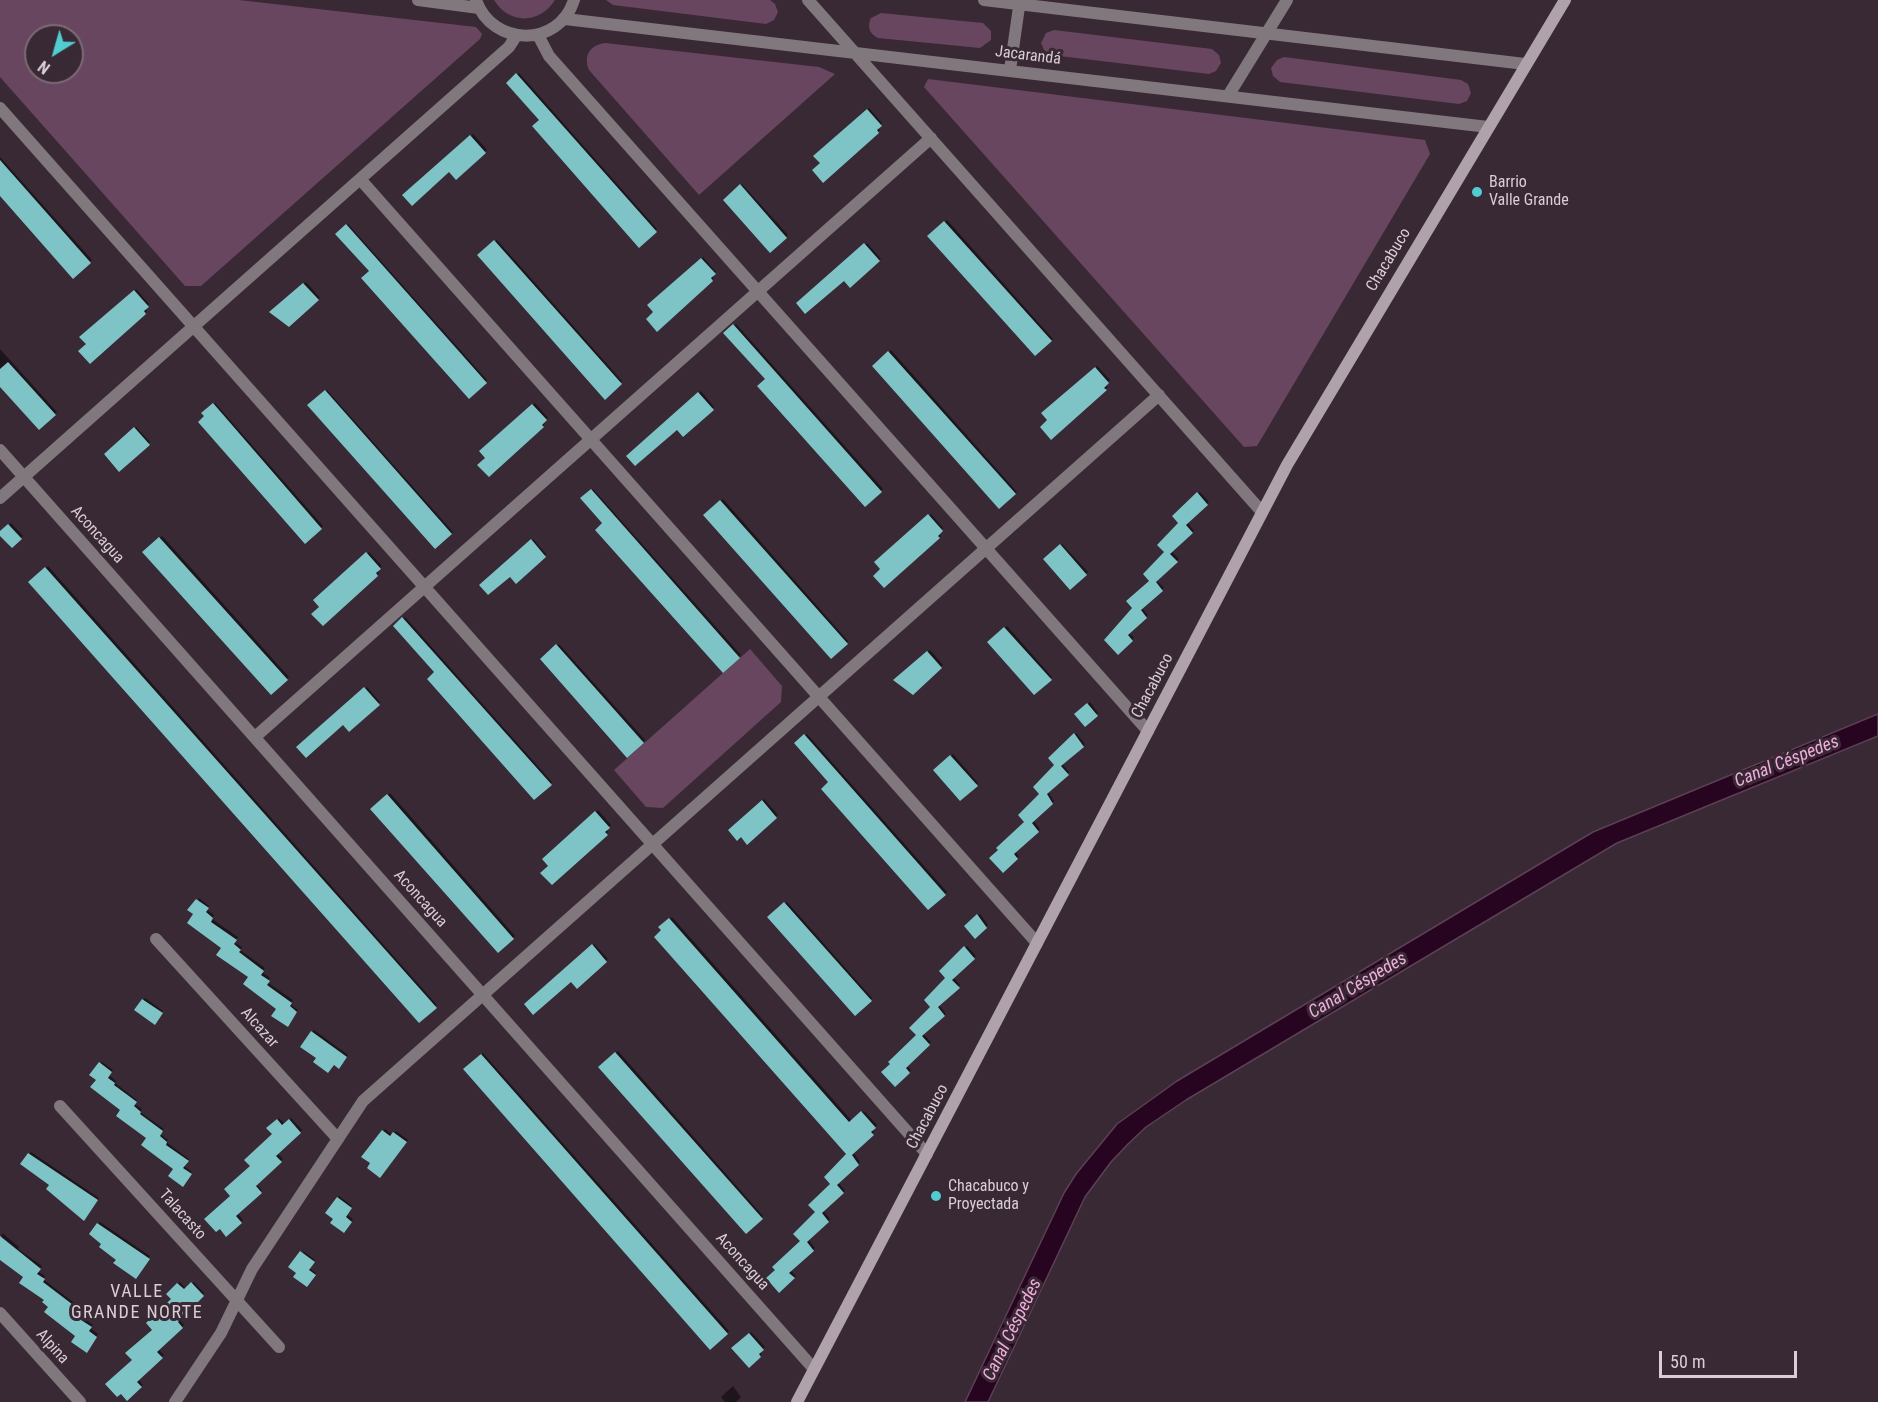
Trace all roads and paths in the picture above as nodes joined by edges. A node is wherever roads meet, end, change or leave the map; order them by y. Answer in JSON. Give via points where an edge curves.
{"nodes":[{"id":1,"x":418,"y":0,"type":"edge"},
{"id":2,"x":574,"y":0,"type":"edge"},
{"id":3,"x":808,"y":0,"type":"edge"},
{"id":4,"x":984,"y":0,"type":"edge"},
{"id":5,"x":1287,"y":0,"type":"edge"},
{"id":6,"x":1565,"y":0,"type":"edge"},
{"id":7,"x":1019,"y":2,"type":"edge"},
{"id":8,"x":477,"y":4,"type":"edge"},
{"id":9,"x":564,"y":19,"type":"junction"},
{"id":10,"x":1266,"y":33,"type":"junction"},
{"id":11,"x":538,"y":35,"type":"junction"},
{"id":12,"x":516,"y":36,"type":"junction"},
{"id":13,"x":854,"y":51,"type":"junction"},
{"id":14,"x":1526,"y":64,"type":"junction"},
{"id":15,"x":1010,"y":70,"type":"junction"},
{"id":16,"x":1228,"y":96,"type":"junction"},
{"id":17,"x":0,"y":108,"type":"edge"},
{"id":18,"x":1488,"y":127,"type":"junction"},
{"id":19,"x":931,"y":138,"type":"junction"},
{"id":20,"x":360,"y":178,"type":"junction"},
{"id":21,"x":758,"y":291,"type":"junction"},
{"id":22,"x":194,"y":326,"type":"junction"},
{"id":23,"x":1159,"y":395,"type":"junction"},
{"id":24,"x":591,"y":439,"type":"junction"},
{"id":25,"x":0,"y":450,"type":"edge"},
{"id":26,"x":24,"y":477,"type":"junction"},
{"id":27,"x":0,"y":498,"type":"edge"},
{"id":28,"x":1262,"y":512,"type":"junction"},
{"id":29,"x":986,"y":549,"type":"junction"},
{"id":30,"x":424,"y":587,"type":"junction"},
{"id":31,"x":819,"y":696,"type":"junction"},
{"id":32,"x":1148,"y":731,"type":"junction"},
{"id":33,"x":255,"y":737,"type":"junction"},
{"id":34,"x":652,"y":844,"type":"junction"},
{"id":35,"x":156,"y":939,"type":"dead end"},
{"id":36,"x":1037,"y":943,"type":"junction"},
{"id":37,"x":482,"y":994,"type":"junction"},
{"id":38,"x":60,"y":1106,"type":"dead end"},
{"id":39,"x":338,"y":1139,"type":"junction"},
{"id":40,"x":927,"y":1154,"type":"junction"},
{"id":41,"x":237,"y":1300,"type":"junction"},
{"id":42,"x":0,"y":1314,"type":"edge"},
{"id":43,"x":279,"y":1347,"type":"dead end"},
{"id":44,"x":814,"y":1369,"type":"junction"},
{"id":45,"x":80,"y":1402,"type":"edge"},
{"id":46,"x":175,"y":1402,"type":"edge"},
{"id":47,"x":797,"y":1402,"type":"edge"}],
"edges":[{"from":1,"to":8,"type":"street"},
{"from":2,"to":9,"type":"street"},
{"from":3,"to":13,"type":"street"},
{"from":4,"to":7,"type":"street"},
{"from":5,"to":10,"type":"street"},
{"from":6,"to":14,"type":"street","name":"Chacabuco"},
{"from":7,"to":10,"type":"street"},
{"from":7,"to":15,"type":"street"},
{"from":8,"to":12,"type":"street","via":[[494,26]]},
{"from":9,"to":11,"type":"street"},
{"from":9,"to":13,"type":"street","name":"Jacarandá"},
{"from":10,"to":14,"type":"street"},
{"from":10,"to":16,"type":"street"},
{"from":11,"to":12,"type":"street"},
{"from":11,"to":21,"type":"street","via":[[549,56]]},
{"from":12,"to":20,"type":"street","via":[[509,47]]},
{"from":13,"to":15,"type":"street","name":"Jacarandá"},
{"from":13,"to":19,"type":"street"},
{"from":14,"to":18,"type":"street","name":"Chacabuco"},
{"from":15,"to":16,"type":"street","name":"Jacarandá"},
{"from":16,"to":18,"type":"street","name":"Jacarandá"},
{"from":17,"to":22,"type":"street"},
{"from":18,"to":28,"type":"street","name":"Chacabuco"},
{"from":19,"to":21,"type":"street"},
{"from":19,"to":23,"type":"street"},
{"from":20,"to":22,"type":"street"},
{"from":20,"to":24,"type":"street"},
{"from":21,"to":24,"type":"street"},
{"from":21,"to":29,"type":"street"},
{"from":22,"to":26,"type":"street"},
{"from":22,"to":30,"type":"street"},
{"from":23,"to":28,"type":"street"},
{"from":23,"to":29,"type":"street"},
{"from":24,"to":30,"type":"street"},
{"from":24,"to":31,"type":"street"},
{"from":25,"to":26,"type":"street","name":"Aconcagua"},
{"from":26,"to":27,"type":"street"},
{"from":26,"to":33,"type":"street","name":"Aconcagua"},
{"from":28,"to":32,"type":"street","name":"Chacabuco"},
{"from":29,"to":31,"type":"street"},
{"from":29,"to":32,"type":"street"},
{"from":30,"to":33,"type":"street"},
{"from":30,"to":34,"type":"street"},
{"from":31,"to":34,"type":"street"},
{"from":31,"to":36,"type":"street"},
{"from":32,"to":36,"type":"street","name":"Chacabuco"},
{"from":33,"to":37,"type":"street","name":"Aconcagua"},
{"from":34,"to":37,"type":"street"},
{"from":34,"to":40,"type":"street"},
{"from":35,"to":39,"type":"street","name":"Alcazar"},
{"from":36,"to":40,"type":"street","name":"Chacabuco"},
{"from":37,"to":39,"type":"street","via":[[363,1101]]},
{"from":37,"to":44,"type":"street","name":"Aconcagua"},
{"from":38,"to":41,"type":"street","name":"Talacasto"},
{"from":39,"to":41,"type":"street","via":[[252,1269]]},
{"from":40,"to":44,"type":"street","name":"Chacabuco"},
{"from":41,"to":43,"type":"street","name":"Talacasto"},
{"from":41,"to":46,"type":"street","via":[[221,1333]]},
{"from":42,"to":45,"type":"street","name":"Alpina"},
{"from":44,"to":47,"type":"street","name":"Chacabuco"}]}
